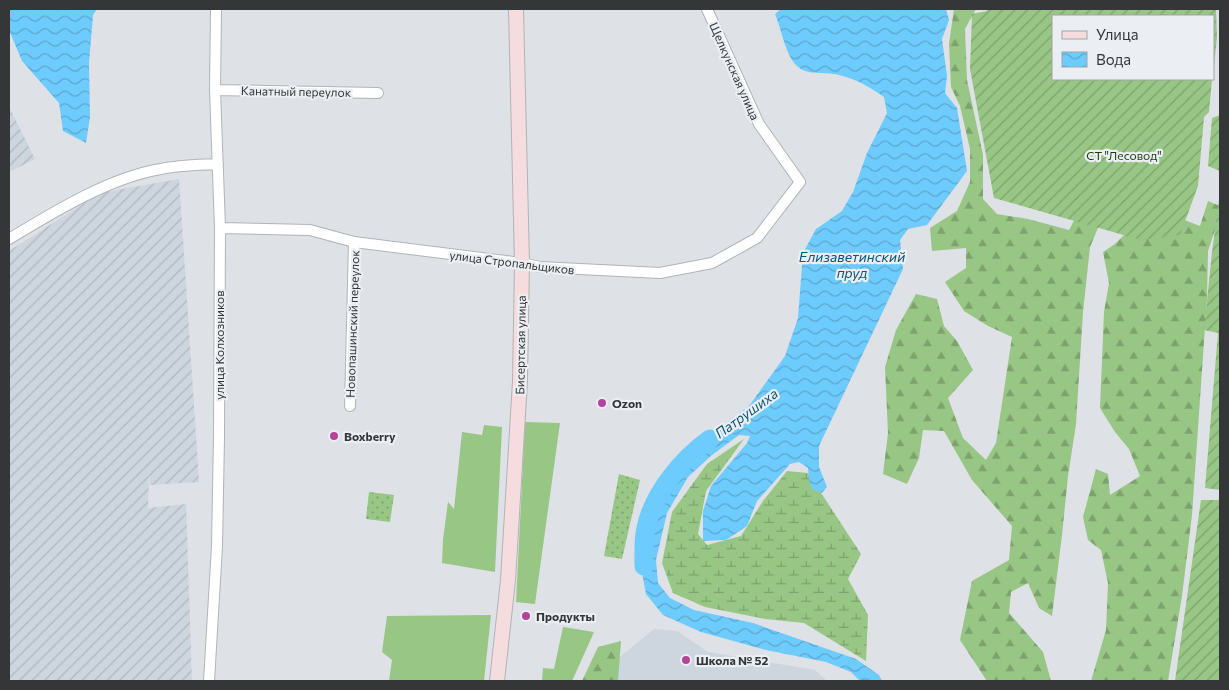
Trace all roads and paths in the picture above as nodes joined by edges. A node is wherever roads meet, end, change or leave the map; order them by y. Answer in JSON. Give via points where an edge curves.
{"nodes":[{"id":1,"x":216,"y":9,"type":"edge"},
{"id":2,"x":516,"y":9,"type":"edge"},
{"id":3,"x":707,"y":9,"type":"edge"},
{"id":4,"x":215,"y":90,"type":"junction"},
{"id":5,"x":378,"y":93,"type":"dead end"},
{"id":6,"x":218,"y":164,"type":"junction"},
{"id":7,"x":800,"y":182,"type":"joint"},
{"id":8,"x":220,"y":228,"type":"junction"},
{"id":9,"x":9,"y":239,"type":"edge"},
{"id":10,"x":354,"y":242,"type":"junction"},
{"id":11,"x":522,"y":263,"type":"junction"},
{"id":12,"x":350,"y":406,"type":"dead end"},
{"id":13,"x":209,"y":681,"type":"edge"},
{"id":14,"x":497,"y":681,"type":"edge"}],
"edges":[{"from":1,"to":4,"type":"street","name":"улица Колхозников"},
{"from":2,"to":11,"type":"main road","name":"Бисертская улица"},
{"from":3,"to":7,"type":"street","name":"Щелкунская улица","via":[[759,124]]},
{"from":4,"to":5,"type":"street","name":"Канатный переулок"},
{"from":4,"to":6,"type":"street","name":"улица Колхозников"},
{"from":6,"to":8,"type":"street","name":"улица Колхозников"},
{"from":6,"to":9,"type":"street","via":[[160,169],[134,176],[100,189]]},
{"from":7,"to":11,"type":"street","name":"улица Стропальщиков","via":[[757,238],[712,263],[660,273],[540,267]]},
{"from":8,"to":10,"type":"street","name":"улица Стропальщиков","via":[[310,230]]},
{"from":8,"to":13,"type":"street","name":"улица Колхозников","via":[[217,526]]},
{"from":10,"to":11,"type":"street","name":"улица Стропальщиков"},
{"from":10,"to":12,"type":"street","name":"Новопашинский переулок"},
{"from":11,"to":14,"type":"main road","name":"Бисертская улица","via":[[517,437],[508,583]]}]}
